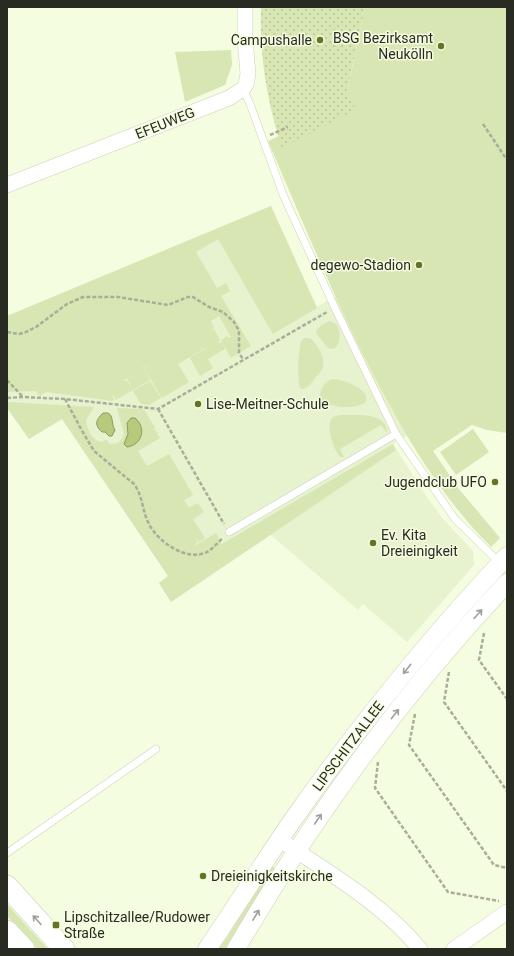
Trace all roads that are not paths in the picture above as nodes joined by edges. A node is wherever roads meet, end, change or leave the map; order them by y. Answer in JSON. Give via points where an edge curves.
{"nodes":[{"id":1,"x":245,"y":7,"type":"edge"},
{"id":2,"x":243,"y":89,"type":"junction"},
{"id":3,"x":7,"y":185,"type":"edge"},
{"id":4,"x":396,"y":434,"type":"junction"},
{"id":5,"x":229,"y":532,"type":"road end"},
{"id":6,"x":505,"y":563,"type":"edge"},
{"id":7,"x":507,"y":583,"type":"edge"},
{"id":8,"x":156,"y":749,"type":"dead end"},
{"id":9,"x":280,"y":840,"type":"junction"},
{"id":10,"x":296,"y":851,"type":"junction"},
{"id":11,"x":7,"y":853,"type":"edge"},
{"id":12,"x":7,"y":886,"type":"edge"},
{"id":13,"x":504,"y":906,"type":"edge"},
{"id":14,"x":7,"y":931,"type":"edge"},
{"id":15,"x":24,"y":949,"type":"edge"},
{"id":16,"x":64,"y":949,"type":"edge"},
{"id":17,"x":207,"y":949,"type":"edge"},
{"id":18,"x":236,"y":949,"type":"edge"},
{"id":19,"x":420,"y":949,"type":"edge"},
{"id":20,"x":454,"y":949,"type":"edge"}],
"edges":[{"from":1,"to":2,"type":"street","via":[[248,74]]},
{"from":2,"to":3,"type":"street","name":"EFEUWEG","via":[[229,98]]},
{"from":2,"to":4,"type":"lane","via":[[284,198]]},
{"from":4,"to":5,"type":"lane"},
{"from":4,"to":6,"type":"lane","via":[[455,519]]},
{"from":6,"to":9,"type":"street","name":"LIPSCHITZALLEE","one_way":true,"via":[[432,639],[383,699]]},
{"from":10,"to":7,"type":"street","name":"LIPSCHITZALLEE","one_way":true,"via":[[338,789],[402,704]]},
{"from":8,"to":11,"type":"lane"},
{"from":9,"to":10,"type":"street"},
{"from":9,"to":17,"type":"street","name":"LIPSCHITZALLEE"},
{"from":18,"to":10,"type":"street","name":"LIPSCHITZALLEE","one_way":true},
{"from":10,"to":19,"type":"street","via":[[386,914]]},
{"from":16,"to":12,"type":"main road","one_way":true},
{"from":13,"to":20,"type":"street"},
{"from":14,"to":15,"type":"main road"}]}
